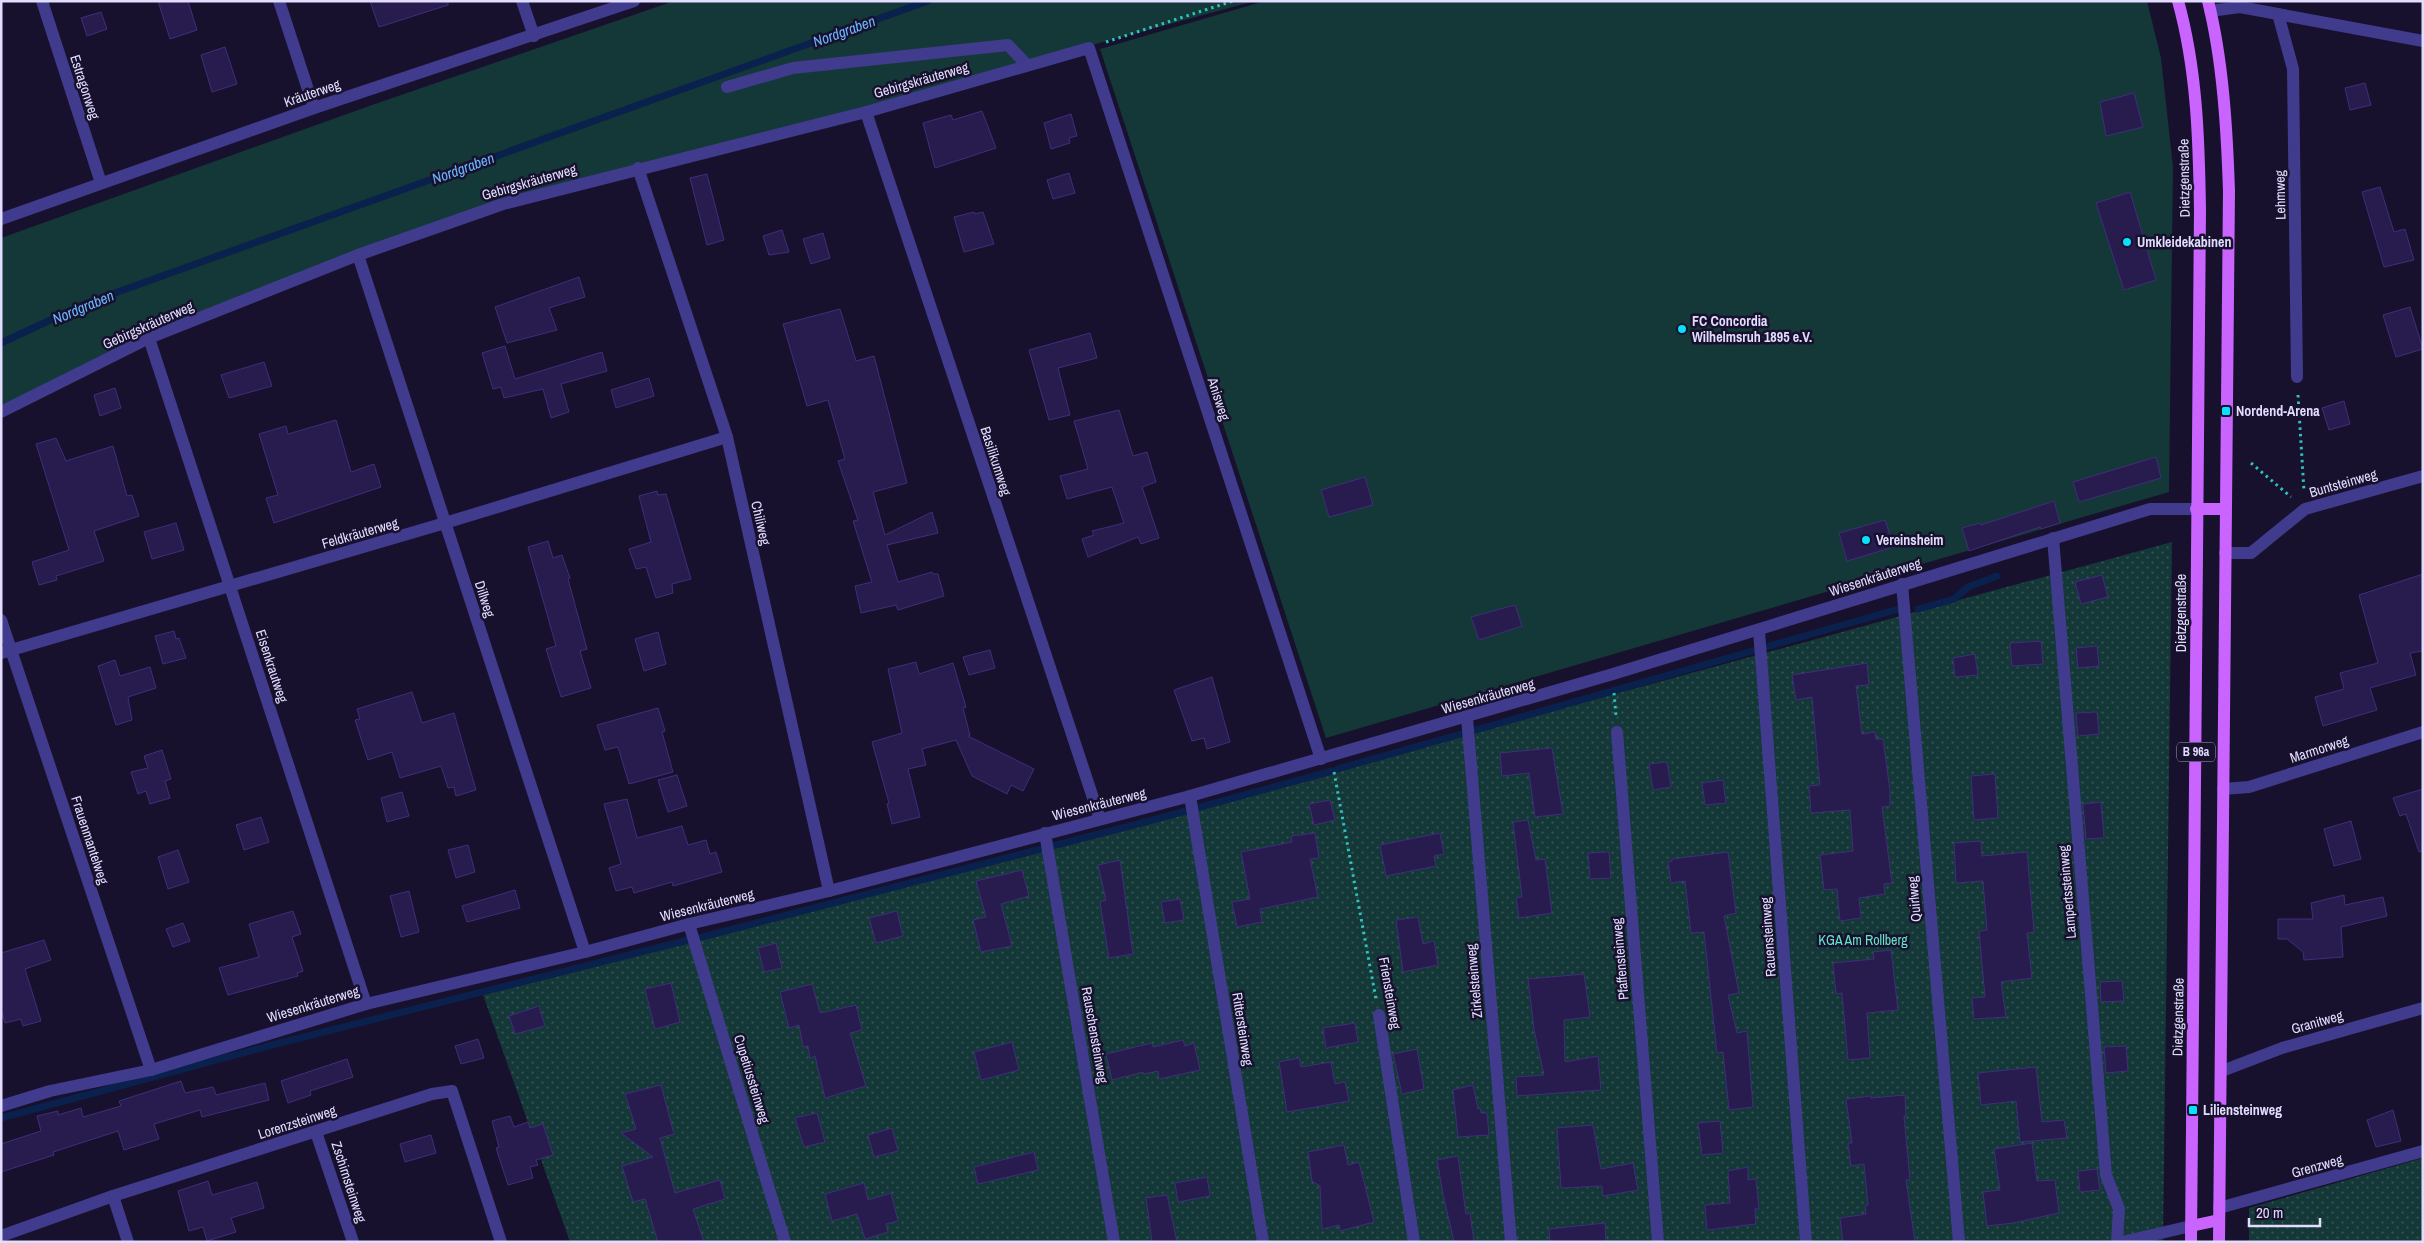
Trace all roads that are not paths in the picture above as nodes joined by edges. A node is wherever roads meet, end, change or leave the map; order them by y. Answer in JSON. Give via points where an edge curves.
{"nodes":[{"id":1,"x":42,"y":1,"type":"edge"},
{"id":2,"x":279,"y":1,"type":"edge"},
{"id":3,"x":522,"y":1,"type":"edge"},
{"id":4,"x":634,"y":1,"type":"edge"},
{"id":5,"x":2178,"y":1,"type":"edge"},
{"id":6,"x":2209,"y":6,"type":"edge"},
{"id":7,"x":2278,"y":14,"type":"junction"},
{"id":8,"x":534,"y":36,"type":"junction"},
{"id":9,"x":2423,"y":41,"type":"edge"},
{"id":10,"x":1089,"y":48,"type":"joint"},
{"id":11,"x":1027,"y":65,"type":"junction"},
{"id":12,"x":727,"y":87,"type":"dead end"},
{"id":13,"x":314,"y":108,"type":"junction"},
{"id":14,"x":866,"y":112,"type":"junction"},
{"id":15,"x":638,"y":168,"type":"junction"},
{"id":16,"x":101,"y":183,"type":"junction"},
{"id":17,"x":1,"y":219,"type":"edge"},
{"id":18,"x":358,"y":255,"type":"junction"},
{"id":19,"x":149,"y":338,"type":"junction"},
{"id":20,"x":2297,"y":377,"type":"road end"},
{"id":21,"x":1,"y":412,"type":"edge"},
{"id":22,"x":727,"y":437,"type":"junction"},
{"id":23,"x":2423,"y":476,"type":"edge"},
{"id":24,"x":2196,"y":509,"type":"junction"},
{"id":25,"x":2225,"y":509,"type":"junction"},
{"id":26,"x":445,"y":524,"type":"junction"},
{"id":27,"x":2053,"y":538,"type":"junction"},
{"id":28,"x":2225,"y":553,"type":"junction"},
{"id":29,"x":1902,"y":584,"type":"junction"},
{"id":30,"x":231,"y":587,"type":"junction"},
{"id":31,"x":1,"y":620,"type":"edge"},
{"id":32,"x":1759,"y":631,"type":"junction"},
{"id":33,"x":6,"y":652,"type":"edge"},
{"id":34,"x":1467,"y":718,"type":"junction"},
{"id":35,"x":1617,"y":732,"type":"road end"},
{"id":36,"x":2423,"y":732,"type":"edge"},
{"id":37,"x":1321,"y":759,"type":"junction"},
{"id":38,"x":2223,"y":789,"type":"junction"},
{"id":39,"x":1190,"y":796,"type":"junction"},
{"id":40,"x":1100,"y":819,"type":"junction"},
{"id":41,"x":1047,"y":842,"type":"junction"},
{"id":42,"x":829,"y":891,"type":"junction"},
{"id":43,"x":690,"y":924,"type":"junction"},
{"id":44,"x":585,"y":952,"type":"junction"},
{"id":45,"x":366,"y":1004,"type":"junction"},
{"id":46,"x":2423,"y":1008,"type":"edge"},
{"id":47,"x":1379,"y":1015,"type":"road end"},
{"id":48,"x":151,"y":1070,"type":"junction"},
{"id":49,"x":2222,"y":1071,"type":"junction"},
{"id":50,"x":1,"y":1106,"type":"edge"},
{"id":51,"x":316,"y":1132,"type":"junction"},
{"id":52,"x":2423,"y":1151,"type":"edge"},
{"id":53,"x":113,"y":1196,"type":"junction"},
{"id":54,"x":2219,"y":1214,"type":"junction"},
{"id":55,"x":2191,"y":1226,"type":"junction"},
{"id":56,"x":1,"y":1236,"type":"edge"},
{"id":57,"x":128,"y":1242,"type":"edge"},
{"id":58,"x":352,"y":1242,"type":"edge"},
{"id":59,"x":501,"y":1242,"type":"edge"},
{"id":60,"x":785,"y":1242,"type":"edge"},
{"id":61,"x":1114,"y":1242,"type":"edge"},
{"id":62,"x":1263,"y":1242,"type":"edge"},
{"id":63,"x":1414,"y":1242,"type":"edge"},
{"id":64,"x":1511,"y":1242,"type":"edge"},
{"id":65,"x":1658,"y":1242,"type":"edge"},
{"id":66,"x":1806,"y":1242,"type":"edge"},
{"id":67,"x":1959,"y":1242,"type":"edge"},
{"id":68,"x":2117,"y":1242,"type":"edge"},
{"id":69,"x":2122,"y":1242,"type":"edge"},
{"id":70,"x":2191,"y":1242,"type":"edge"},
{"id":71,"x":2219,"y":1242,"type":"edge"}],
"edges":[{"from":1,"to":16,"type":"lane","name":"Estragonweg"},
{"from":2,"to":13,"type":"lane"},
{"from":3,"to":8,"type":"lane"},
{"from":4,"to":8,"type":"lane","name":"Kräuterweg"},
{"from":5,"to":24,"type":"main road","name":"Dietzgenstraße","number":"B 96a","via":[[2193,78],[2199,144]]},
{"from":6,"to":7,"type":"lane","via":[[2240,7]]},
{"from":6,"to":25,"type":"main road","number":"B 96a","via":[[2227,141],[2229,191]]},
{"from":7,"to":9,"type":"lane"},
{"from":7,"to":20,"type":"lane","name":"Lehmweg","via":[[2293,69]]},
{"from":8,"to":13,"type":"lane","name":"Kräuterweg"},
{"from":10,"to":11,"type":"lane","name":"Gebirgskräuterweg"},
{"from":10,"to":37,"type":"lane","name":"Anisweg"},
{"from":11,"to":12,"type":"lane","via":[[1008,45],[793,68]]},
{"from":11,"to":14,"type":"lane","name":"Gebirgskräuterweg"},
{"from":13,"to":16,"type":"lane","name":"Kräuterweg"},
{"from":14,"to":15,"type":"lane","name":"Gebirgskräuterweg"},
{"from":14,"to":40,"type":"lane","name":"Basilikumweg"},
{"from":15,"to":18,"type":"lane","name":"Gebirgskräuterweg","via":[[503,204]]},
{"from":15,"to":22,"type":"lane","name":"Chiliweg"},
{"from":16,"to":17,"type":"lane","name":"Kräuterweg"},
{"from":18,"to":19,"type":"lane","name":"Gebirgskräuterweg"},
{"from":18,"to":26,"type":"lane","name":"Dillweg"},
{"from":19,"to":21,"type":"lane","name":"Gebirgskräuterweg"},
{"from":19,"to":30,"type":"lane","name":"Eisenkrautweg"},
{"from":22,"to":26,"type":"lane","name":"Feldkräuterweg"},
{"from":22,"to":42,"type":"lane","name":"Chiliweg"},
{"from":23,"to":28,"type":"lane","name":"Buntsteinweg","via":[[2305,509],[2251,554]]},
{"from":24,"to":25,"type":"main road"},
{"from":24,"to":27,"type":"lane","name":"Wiesenkräuterweg","via":[[2150,509]]},
{"from":24,"to":55,"type":"main road","name":"Dietzgenstraße","number":"B 96a"},
{"from":25,"to":28,"type":"main road","number":"B 96a"},
{"from":26,"to":30,"type":"lane","name":"Feldkräuterweg"},
{"from":26,"to":44,"type":"lane","name":"Dillweg"},
{"from":27,"to":29,"type":"lane","name":"Wiesenkräuterweg"},
{"from":27,"to":68,"type":"lane","name":"Lampertssteinweg","via":[[2106,1175],[2119,1210]]},
{"from":28,"to":38,"type":"main road","number":"B 96a"},
{"from":29,"to":32,"type":"lane","name":"Wiesenkräuterweg"},
{"from":29,"to":67,"type":"lane","name":"Quirlweg"},
{"from":30,"to":33,"type":"lane","name":"Feldkräuterweg"},
{"from":30,"to":45,"type":"lane","name":"Eisenkrautweg"},
{"from":31,"to":33,"type":"lane","name":"Frauenmantelweg"},
{"from":32,"to":34,"type":"lane","name":"Wiesenkräuterweg"},
{"from":32,"to":66,"type":"lane","name":"Rauensteinweg"},
{"from":33,"to":48,"type":"lane","name":"Frauenmantelweg"},
{"from":34,"to":37,"type":"lane","name":"Wiesenkräuterweg"},
{"from":34,"to":64,"type":"lane","name":"Zirkelsteinweg"},
{"from":35,"to":65,"type":"lane","name":"Pfaffensteinweg"},
{"from":36,"to":38,"type":"lane","name":"Marmorweg","via":[[2249,787]]},
{"from":37,"to":39,"type":"lane","name":"Wiesenkräuterweg"},
{"from":38,"to":49,"type":"main road","number":"B 96a"},
{"from":39,"to":40,"type":"lane","name":"Wiesenkräuterweg"},
{"from":39,"to":62,"type":"lane","name":"Rittersteinweg"},
{"from":40,"to":41,"type":"lane","name":"Wiesenkräuterweg"},
{"from":41,"to":42,"type":"lane","name":"Wiesenkräuterweg"},
{"from":41,"to":61,"type":"lane","name":"Rauschensteinweg"},
{"from":42,"to":43,"type":"lane","name":"Wiesenkräuterweg"},
{"from":43,"to":44,"type":"lane","name":"Wiesenkräuterweg"},
{"from":43,"to":60,"type":"lane","name":"Cupetiussteinweg"},
{"from":44,"to":45,"type":"lane","name":"Wiesenkräuterweg"},
{"from":45,"to":48,"type":"lane","name":"Wiesenkräuterweg"},
{"from":46,"to":49,"type":"lane","name":"Granitweg","via":[[2282,1048]]},
{"from":47,"to":63,"type":"lane","name":"Friensteinweg"},
{"from":48,"to":50,"type":"lane","name":"Wiesenkräuterweg"},
{"from":49,"to":54,"type":"main road","number":"B 96a"},
{"from":51,"to":53,"type":"lane","name":"Lorenzsteinweg"},
{"from":51,"to":58,"type":"lane","name":"Zschirnsteinweg"},
{"from":51,"to":59,"type":"lane","name":"Lorenzsteinweg","via":[[432,1094],[452,1091]]},
{"from":52,"to":54,"type":"lane","name":"Grenzweg"},
{"from":53,"to":56,"type":"lane","name":"Lorenzsteinweg"},
{"from":53,"to":57,"type":"lane"},
{"from":54,"to":55,"type":"main road"},
{"from":54,"to":71,"type":"main road","number":"B 96a"},
{"from":55,"to":69,"type":"lane"},
{"from":55,"to":70,"type":"main road","name":"Dietzgenstraße","number":"B 96a"}]}
